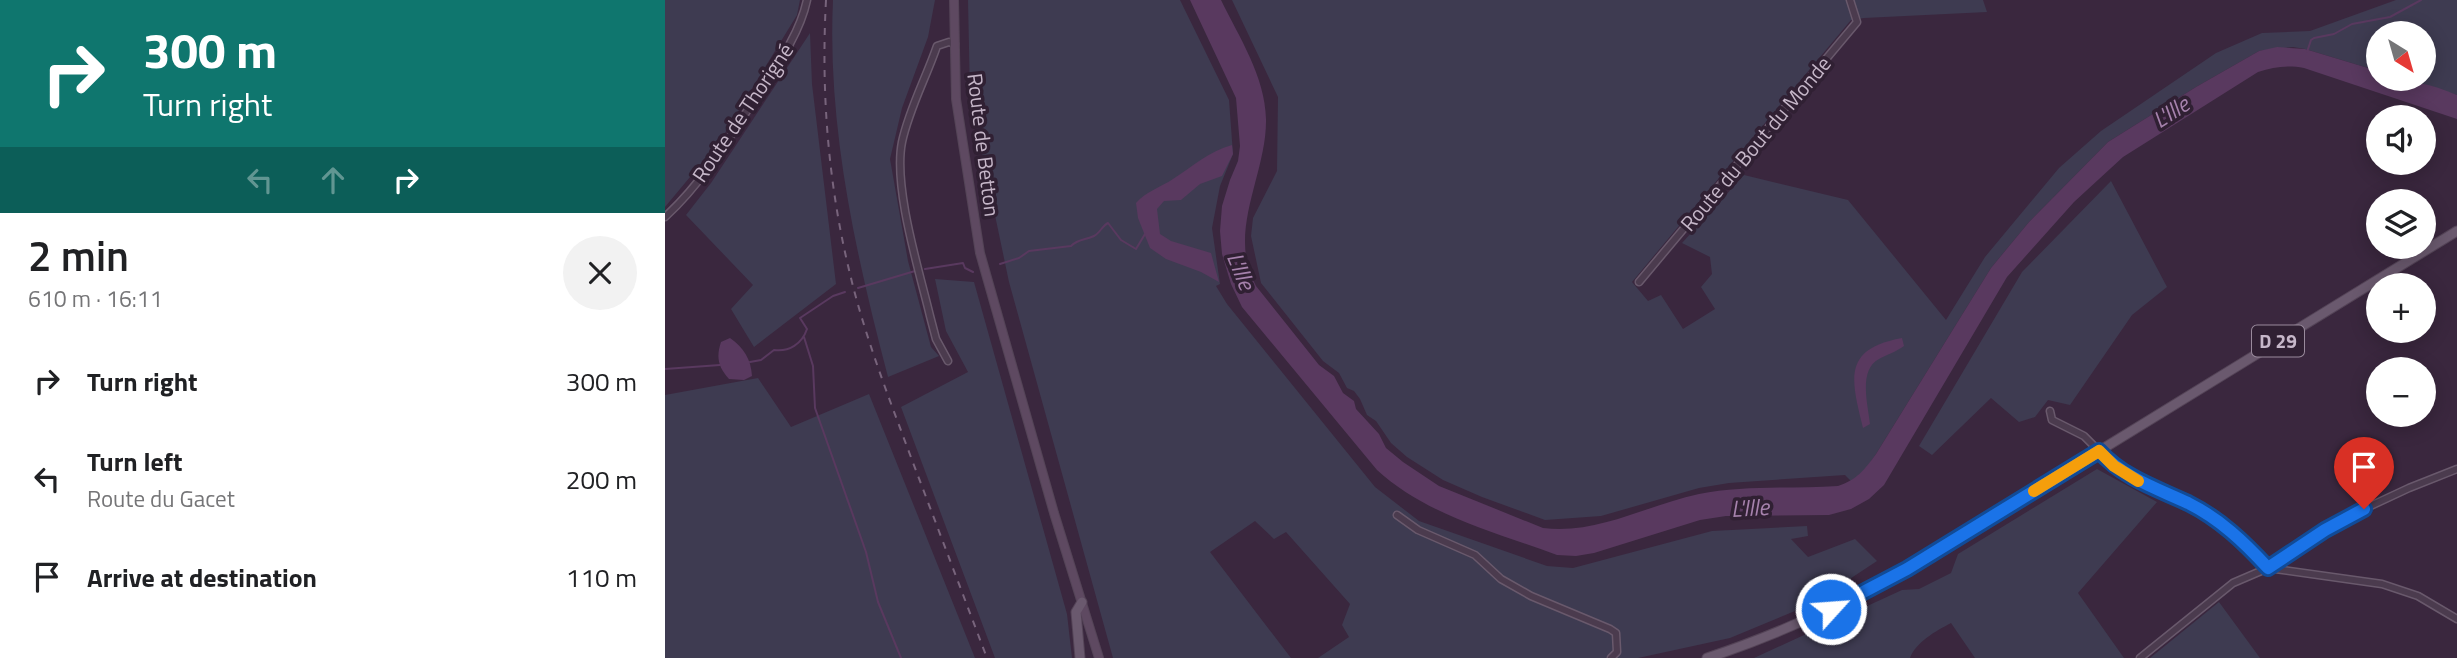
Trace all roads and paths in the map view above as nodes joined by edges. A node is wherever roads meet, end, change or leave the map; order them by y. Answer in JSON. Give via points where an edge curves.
{"nodes":[{"id":1,"x":807,"y":0,"type":"edge"},
{"id":2,"x":954,"y":0,"type":"edge"},
{"id":3,"x":1850,"y":0,"type":"edge"},
{"id":4,"x":955,"y":44,"type":"junction"},
{"id":5,"x":665,"y":217,"type":"edge"},
{"id":6,"x":2457,"y":231,"type":"edge"},
{"id":7,"x":1639,"y":282,"type":"dead end"},
{"id":8,"x":948,"y":360,"type":"dead end"},
{"id":9,"x":2050,"y":411,"type":"dead end"},
{"id":10,"x":2099,"y":451,"type":"junction"},
{"id":11,"x":2457,"y":469,"type":"edge"},
{"id":12,"x":1397,"y":514,"type":"dead end"},
{"id":13,"x":2268,"y":568,"type":"junction"},
{"id":14,"x":1082,"y":602,"type":"junction"},
{"id":15,"x":2457,"y":619,"type":"edge"},
{"id":16,"x":1080,"y":658,"type":"edge"},
{"id":17,"x":1099,"y":658,"type":"edge"},
{"id":18,"x":1611,"y":658,"type":"edge"},
{"id":19,"x":1707,"y":658,"type":"edge"},
{"id":20,"x":2140,"y":658,"type":"edge"}],
"edges":[{"from":1,"to":5,"type":"street","name":"Route de Thorigné","via":[[794,35],[732,134]]},
{"from":2,"to":4,"type":"main road","name":"Route de Betton"},
{"from":3,"to":7,"type":"street","name":"Route du Bout du Monde","via":[[1857,22]]},
{"from":4,"to":8,"type":"street","via":[[937,46],[905,131],[899,172],[930,316]]},
{"from":4,"to":14,"type":"main road","name":"Route de Betton","via":[[956,99],[980,253]]},
{"from":6,"to":10,"type":"main road","number":"D 29"},
{"from":9,"to":10,"type":"street","via":[[2052,420],[2084,436]]},
{"from":10,"to":13,"type":"street","via":[[2126,474],[2214,519]]},
{"from":10,"to":19,"type":"main road","number":"D 29","via":[[1857,597]]},
{"from":11,"to":13,"type":"street","via":[[2364,509]]},
{"from":12,"to":18,"type":"street","via":[[1418,530],[1475,555],[1501,579],[1531,596],[1616,633],[1617,652]]},
{"from":13,"to":15,"type":"street","via":[[2382,584],[2418,596]]},
{"from":13,"to":20,"type":"street","via":[[2221,590]]},
{"from":14,"to":16,"type":"main road","via":[[1076,612]]},
{"from":14,"to":17,"type":"main road","name":"Route de Betton"}]}
